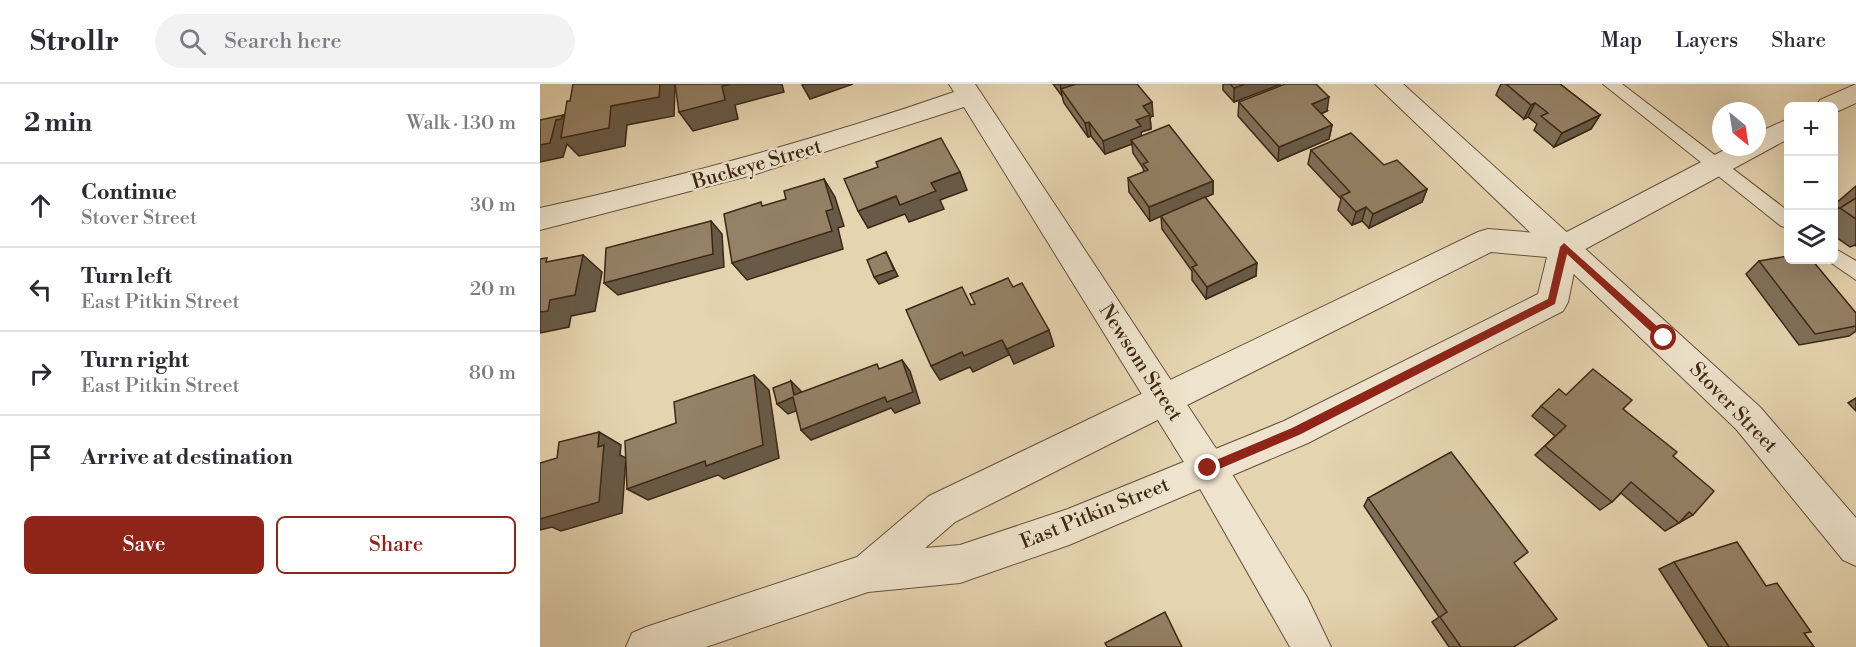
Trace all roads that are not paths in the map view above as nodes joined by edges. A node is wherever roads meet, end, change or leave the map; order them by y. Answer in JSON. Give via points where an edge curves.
{"nodes":[{"id":1,"x":1389,"y":84,"type":"edge"},
{"id":2,"x":1611,"y":84,"type":"edge"},
{"id":3,"x":965,"y":90,"type":"edge"},
{"id":4,"x":1856,"y":92,"type":"edge"},
{"id":5,"x":1837,"y":102,"type":"edge"},
{"id":6,"x":1784,"y":130,"type":"edge"},
{"id":7,"x":1766,"y":139,"type":"edge"},
{"id":8,"x":1735,"y":156,"type":"edge"},
{"id":9,"x":1718,"y":165,"type":"junction"},
{"id":10,"x":1784,"y":218,"type":"edge"},
{"id":11,"x":540,"y":219,"type":"edge"},
{"id":12,"x":1564,"y":247,"type":"junction"},
{"id":13,"x":1838,"y":259,"type":"edge"},
{"id":14,"x":1856,"y":272,"type":"edge"},
{"id":15,"x":1165,"y":401,"type":"junction"},
{"id":16,"x":1208,"y":468,"type":"junction"},
{"id":17,"x":1856,"y":547,"type":"edge"},
{"id":18,"x":868,"y":573,"type":"junction"},
{"id":19,"x":689,"y":640,"type":"edge"},
{"id":20,"x":646,"y":647,"type":"edge"},
{"id":21,"x":1311,"y":647,"type":"edge"}],
"edges":[{"from":1,"to":12,"type":"street","name":"Stover Street"},
{"from":2,"to":9,"type":"lane"},
{"from":3,"to":11,"type":"street","name":"Buckeye Street","via":[[872,131],[766,164]]},
{"from":3,"to":15,"type":"street","name":"Newsom Street"},
{"from":4,"to":5,"type":"street"},
{"from":6,"to":7,"type":"street"},
{"from":8,"to":9,"type":"street"},
{"from":9,"to":10,"type":"lane"},
{"from":9,"to":12,"type":"street"},
{"from":12,"to":15,"type":"street","name":"East Pitkin Street","via":[[1488,240]]},
{"from":12,"to":16,"type":"street","name":"East Pitkin Street","via":[[1552,302],[1296,432]]},
{"from":12,"to":17,"type":"street","name":"Stover Street","via":[[1748,418]]},
{"from":13,"to":14,"type":"lane"},
{"from":15,"to":16,"type":"street","name":"Newsom Street"},
{"from":15,"to":18,"type":"street","name":"East Pitkin Street","via":[[942,509]]},
{"from":16,"to":18,"type":"street","name":"East Pitkin Street","via":[[1069,527],[960,564]]},
{"from":16,"to":21,"type":"street","name":"Newsom Street"},
{"from":18,"to":19,"type":"street","name":"East Pitkin Street"},
{"from":19,"to":20,"type":"street","name":"East Pitkin Street"}]}
